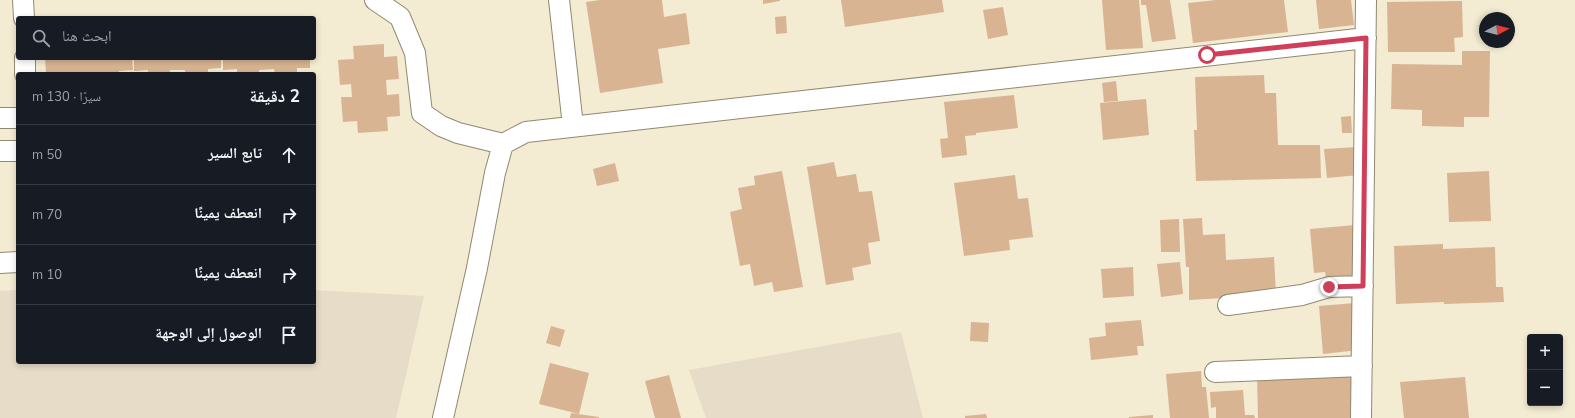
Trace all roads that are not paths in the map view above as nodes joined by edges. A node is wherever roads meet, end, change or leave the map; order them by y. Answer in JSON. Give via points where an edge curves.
{"nodes":[{"id":1,"x":23,"y":0,"type":"edge"},
{"id":2,"x":375,"y":0,"type":"edge"},
{"id":3,"x":558,"y":0,"type":"edge"},
{"id":4,"x":1366,"y":0,"type":"edge"},
{"id":5,"x":24,"y":16,"type":"edge"},
{"id":6,"x":1366,"y":38,"type":"junction"},
{"id":7,"x":25,"y":60,"type":"edge"},
{"id":8,"x":25,"y":72,"type":"edge"},
{"id":9,"x":0,"y":118,"type":"edge"},
{"id":10,"x":16,"y":118,"type":"edge"},
{"id":11,"x":573,"y":126,"type":"junction"},
{"id":12,"x":503,"y":144,"type":"junction"},
{"id":13,"x":0,"y":151,"type":"edge"},
{"id":14,"x":16,"y":151,"type":"edge"},
{"id":15,"x":16,"y":262,"type":"edge"},
{"id":16,"x":0,"y":264,"type":"edge"},
{"id":17,"x":1363,"y":286,"type":"junction"},
{"id":18,"x":1228,"y":305,"type":"dead end"},
{"id":19,"x":1362,"y":366,"type":"junction"},
{"id":20,"x":1215,"y":372,"type":"dead end"},
{"id":21,"x":443,"y":418,"type":"edge"},
{"id":22,"x":1361,"y":418,"type":"edge"}],
"edges":[{"from":1,"to":5,"type":"street"},
{"from":2,"to":12,"type":"street","via":[[400,17],[415,53],[422,113],[441,126],[458,133]]},
{"from":3,"to":11,"type":"street"},
{"from":4,"to":6,"type":"street"},
{"from":6,"to":11,"type":"street"},
{"from":6,"to":17,"type":"street"},
{"from":7,"to":8,"type":"street"},
{"from":9,"to":10,"type":"street"},
{"from":11,"to":12,"type":"street","via":[[526,132]]},
{"from":12,"to":21,"type":"street"},
{"from":13,"to":14,"type":"street"},
{"from":15,"to":16,"type":"street"},
{"from":17,"to":18,"type":"street","via":[[1329,287],[1302,295]]},
{"from":17,"to":19,"type":"street"},
{"from":19,"to":20,"type":"street"},
{"from":19,"to":22,"type":"street"}]}
